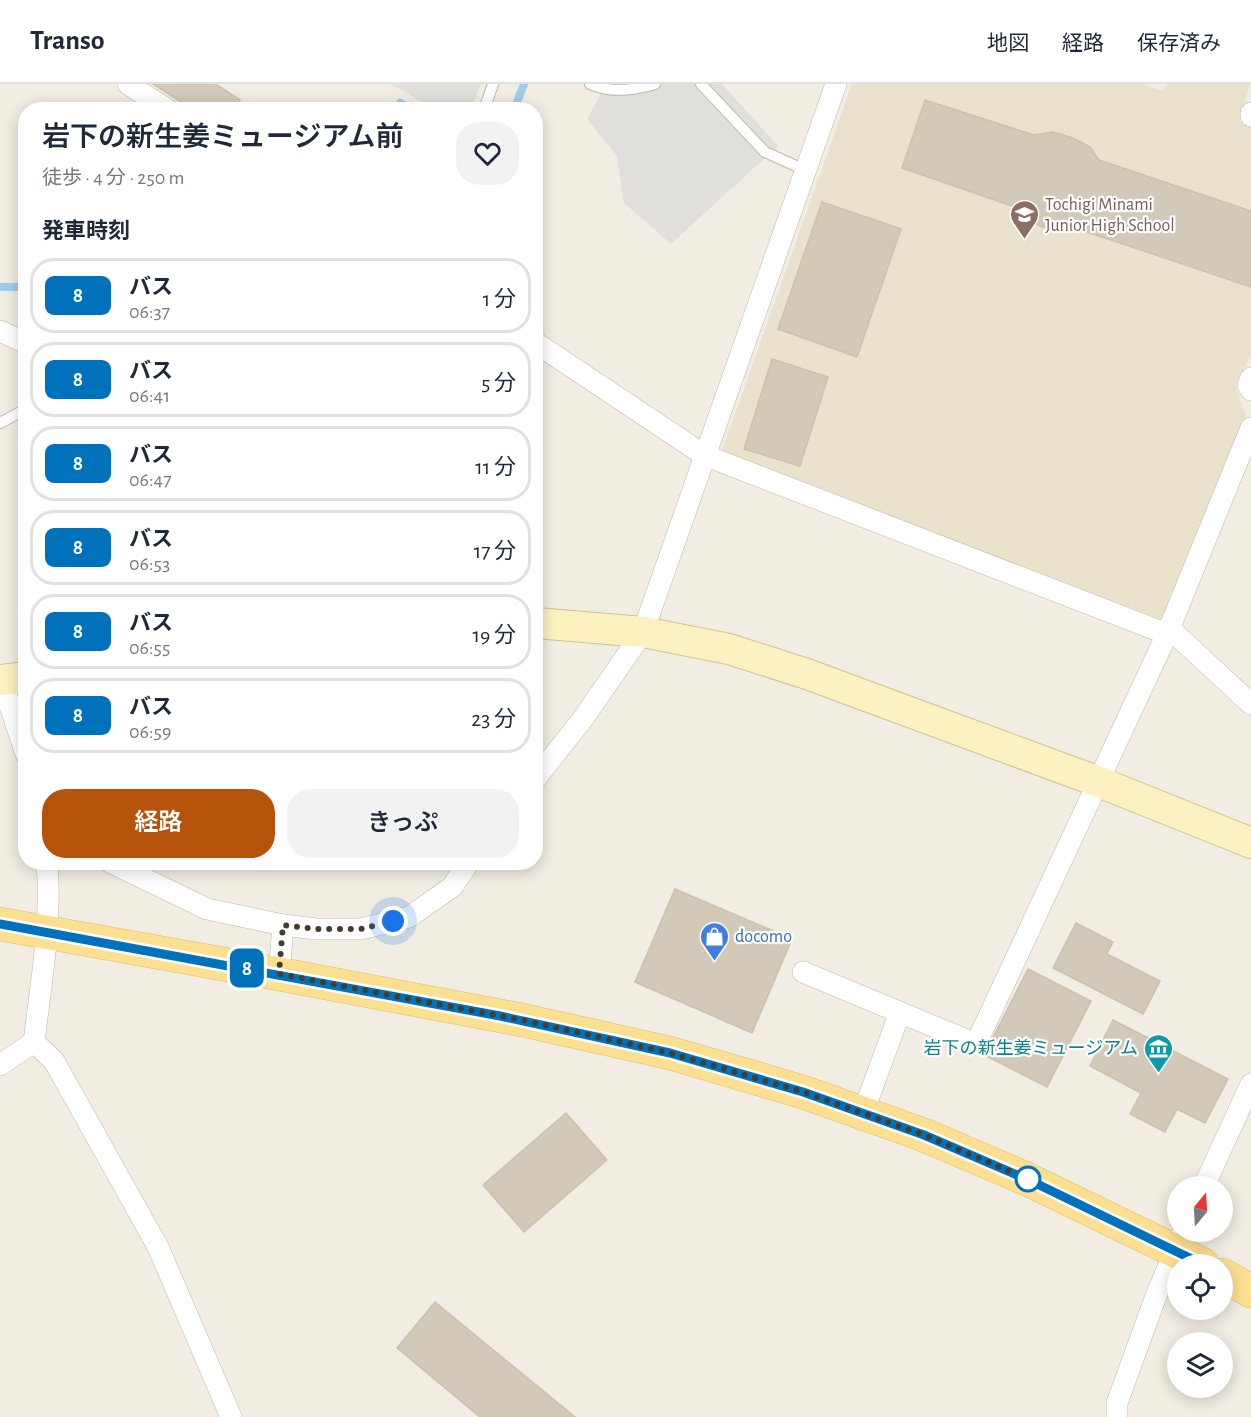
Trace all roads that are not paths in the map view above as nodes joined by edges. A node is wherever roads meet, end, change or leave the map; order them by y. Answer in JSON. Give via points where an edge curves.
{"nodes":[{"id":1,"x":128,"y":84,"type":"edge"},
{"id":2,"x":493,"y":84,"type":"edge"},
{"id":3,"x":590,"y":84,"type":"edge"},
{"id":4,"x":655,"y":84,"type":"edge"},
{"id":5,"x":701,"y":84,"type":"edge"},
{"id":6,"x":836,"y":84,"type":"edge"},
{"id":7,"x":156,"y":102,"type":"edge"},
{"id":8,"x":487,"y":102,"type":"edge"},
{"id":9,"x":805,"y":170,"type":"junction"},
{"id":10,"x":0,"y":331,"type":"edge"},
{"id":11,"x":18,"y":339,"type":"edge"},
{"id":12,"x":543,"y":349,"type":"edge"},
{"id":13,"x":1251,"y":378,"type":"edge"},
{"id":14,"x":1251,"y":390,"type":"edge"},
{"id":15,"x":18,"y":413,"type":"edge"},
{"id":16,"x":0,"y":423,"type":"edge"},
{"id":17,"x":1251,"y":428,"type":"edge"},
{"id":18,"x":704,"y":455,"type":"junction"},
{"id":19,"x":543,"y":624,"type":"edge"},
{"id":20,"x":1168,"y":631,"type":"junction"},
{"id":21,"x":643,"y":632,"type":"junction"},
{"id":22,"x":7,"y":678,"type":"edge"},
{"id":23,"x":1251,"y":704,"type":"edge"},
{"id":24,"x":18,"y":722,"type":"edge"},
{"id":25,"x":543,"y":769,"type":"edge"},
{"id":26,"x":1099,"y":782,"type":"junction"},
{"id":27,"x":1251,"y":843,"type":"edge"},
{"id":28,"x":48,"y":870,"type":"edge"},
{"id":29,"x":127,"y":870,"type":"edge"},
{"id":30,"x":463,"y":870,"type":"edge"},
{"id":31,"x":0,"y":924,"type":"edge"},
{"id":32,"x":283,"y":925,"type":"junction"},
{"id":33,"x":47,"y":932,"type":"junction"},
{"id":34,"x":803,"y":972,"type":"dead end"},
{"id":35,"x":279,"y":974,"type":"junction"},
{"id":36,"x":900,"y":1012,"type":"junction"},
{"id":37,"x":34,"y":1042,"type":"junction"},
{"id":38,"x":0,"y":1065,"type":"edge"},
{"id":39,"x":1251,"y":1084,"type":"edge"},
{"id":40,"x":863,"y":1113,"type":"junction"},
{"id":41,"x":1209,"y":1176,"type":"edge"},
{"id":42,"x":1187,"y":1248,"type":"edge"},
{"id":43,"x":1233,"y":1281,"type":"edge"},
{"id":44,"x":1251,"y":1291,"type":"edge"},
{"id":45,"x":231,"y":1417,"type":"edge"},
{"id":46,"x":1117,"y":1417,"type":"edge"}],
"edges":[{"from":1,"to":7,"type":"street"},
{"from":2,"to":8,"type":"lane"},
{"from":3,"to":4,"type":"lane","via":[[633,90]]},
{"from":5,"to":9,"type":"lane","via":[[765,152]]},
{"from":6,"to":9,"type":"street"},
{"from":9,"to":18,"type":"street"},
{"from":10,"to":11,"type":"street"},
{"from":12,"to":18,"type":"street"},
{"from":13,"to":14,"type":"street"},
{"from":15,"to":16,"type":"lane"},
{"from":17,"to":20,"type":"street"},
{"from":18,"to":20,"type":"street"},
{"from":18,"to":21,"type":"street"},
{"from":19,"to":21,"type":"street"},
{"from":20,"to":23,"type":"street"},
{"from":20,"to":26,"type":"street"},
{"from":21,"to":25,"type":"street"},
{"from":21,"to":26,"type":"street","via":[[729,649],[807,674]]},
{"from":22,"to":24,"type":"street"},
{"from":26,"to":27,"type":"street"},
{"from":26,"to":36,"type":"street","via":[[976,1044]]},
{"from":28,"to":33,"type":"street"},
{"from":29,"to":32,"type":"street","via":[[207,909]]},
{"from":30,"to":32,"type":"street","via":[[452,886],[409,917],[361,929]]},
{"from":31,"to":33,"type":"main road"},
{"from":32,"to":35,"type":"street"},
{"from":33,"to":35,"type":"main road"},
{"from":33,"to":37,"type":"street"},
{"from":34,"to":36,"type":"street"},
{"from":35,"to":40,"type":"main road","via":[[522,1020],[670,1053]]},
{"from":36,"to":40,"type":"street"},
{"from":37,"to":38,"type":"street"},
{"from":37,"to":45,"type":"street","via":[[54,1061],[158,1247]]},
{"from":39,"to":41,"type":"street"},
{"from":40,"to":42,"type":"main road","via":[[924,1135]]},
{"from":42,"to":46,"type":"street","via":[[1156,1296],[1117,1403]]},
{"from":43,"to":44,"type":"main road"}]}
